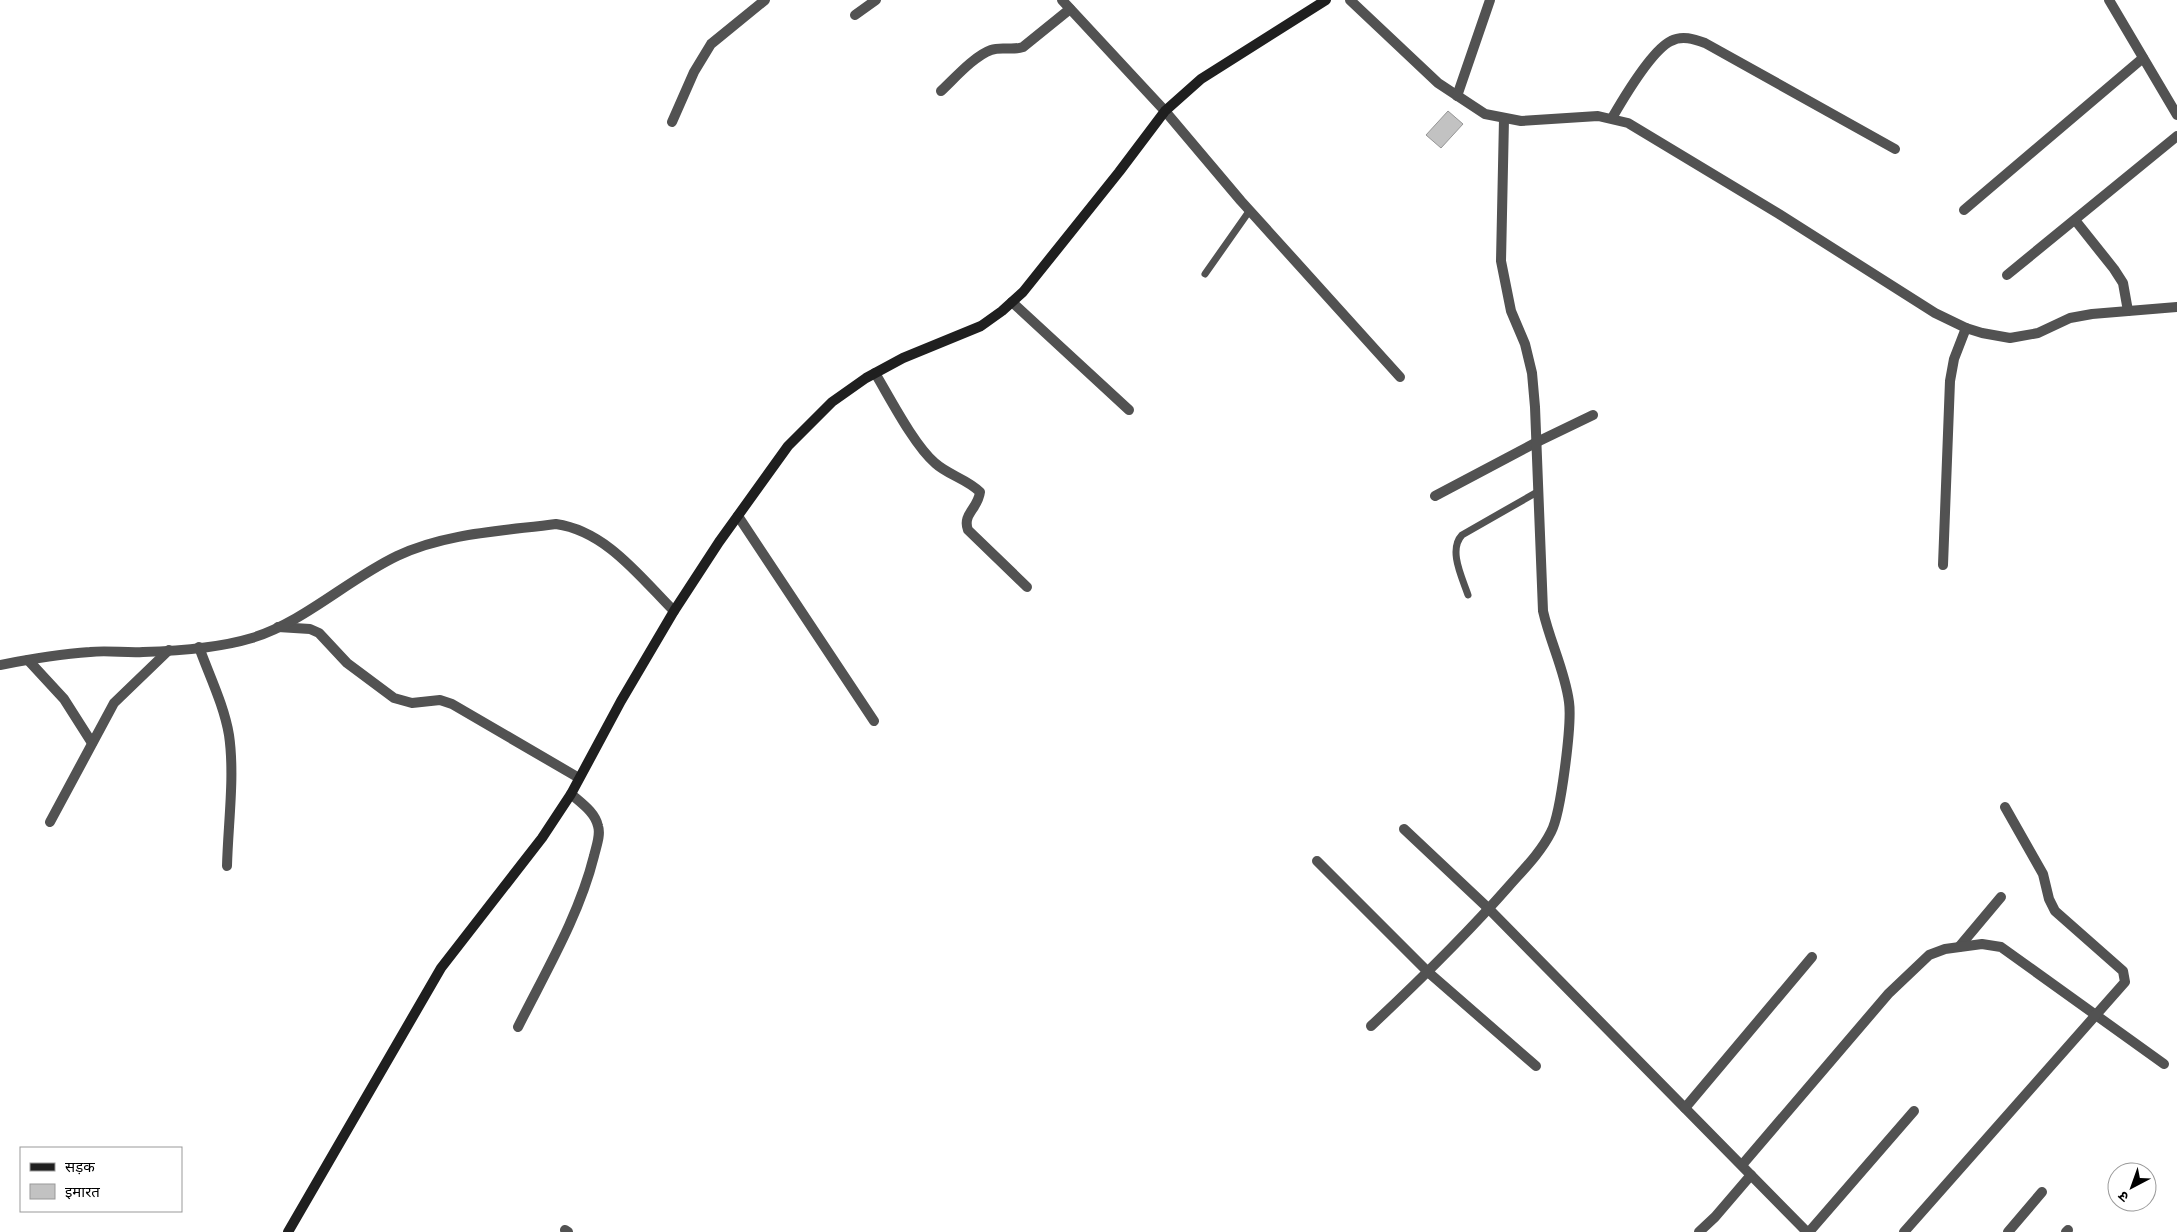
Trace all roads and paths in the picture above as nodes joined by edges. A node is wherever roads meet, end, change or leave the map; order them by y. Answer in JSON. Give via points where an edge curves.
{"nodes":[{"id":1,"x":765,"y":0,"type":"edge"},
{"id":2,"x":876,"y":0,"type":"edge"},
{"id":3,"x":1062,"y":0,"type":"edge"},
{"id":4,"x":1326,"y":0,"type":"edge"},
{"id":5,"x":1350,"y":0,"type":"edge"},
{"id":6,"x":1490,"y":0,"type":"edge"},
{"id":7,"x":2109,"y":0,"type":"edge"},
{"id":8,"x":1070,"y":9,"type":"junction"},
{"id":9,"x":855,"y":15,"type":"dead end"},
{"id":10,"x":2143,"y":58,"type":"junction"},
{"id":11,"x":941,"y":90,"type":"dead end"},
{"id":12,"x":1457,"y":96,"type":"junction"},
{"id":13,"x":1165,"y":111,"type":"junction"},
{"id":14,"x":2177,"y":115,"type":"edge"},
{"id":15,"x":1612,"y":118,"type":"junction"},
{"id":16,"x":1504,"y":119,"type":"junction"},
{"id":17,"x":672,"y":122,"type":"dead end"},
{"id":18,"x":2177,"y":136,"type":"edge"},
{"id":19,"x":1895,"y":149,"type":"dead end"},
{"id":20,"x":1250,"y":210,"type":"junction"},
{"id":21,"x":1964,"y":210,"type":"dead end"},
{"id":22,"x":2075,"y":220,"type":"junction"},
{"id":23,"x":1205,"y":274,"type":"dead end"},
{"id":24,"x":2007,"y":275,"type":"dead end"},
{"id":25,"x":1012,"y":302,"type":"junction"},
{"id":26,"x":2177,"y":307,"type":"edge"},
{"id":27,"x":2128,"y":311,"type":"junction"},
{"id":28,"x":1966,"y":328,"type":"junction"},
{"id":29,"x":875,"y":373,"type":"junction"},
{"id":30,"x":1400,"y":377,"type":"dead end"},
{"id":31,"x":1129,"y":410,"type":"dead end"},
{"id":32,"x":1593,"y":415,"type":"dead end"},
{"id":33,"x":1537,"y":442,"type":"junction"},
{"id":34,"x":1538,"y":491,"type":"junction"},
{"id":35,"x":1435,"y":496,"type":"dead end"},
{"id":36,"x":738,"y":516,"type":"junction"},
{"id":37,"x":1943,"y":565,"type":"dead end"},
{"id":38,"x":1027,"y":587,"type":"dead end"},
{"id":39,"x":1468,"y":594,"type":"dead end"},
{"id":40,"x":674,"y":612,"type":"junction"},
{"id":41,"x":278,"y":627,"type":"junction"},
{"id":42,"x":199,"y":647,"type":"junction"},
{"id":43,"x":169,"y":650,"type":"junction"},
{"id":44,"x":28,"y":660,"type":"junction"},
{"id":45,"x":0,"y":665,"type":"edge"},
{"id":46,"x":874,"y":721,"type":"dead end"},
{"id":47,"x":92,"y":743,"type":"junction"},
{"id":48,"x":580,"y":778,"type":"junction"},
{"id":49,"x":571,"y":794,"type":"junction"},
{"id":50,"x":2005,"y":807,"type":"dead end"},
{"id":51,"x":50,"y":822,"type":"dead end"},
{"id":52,"x":1404,"y":830,"type":"dead end"},
{"id":53,"x":1317,"y":861,"type":"dead end"},
{"id":54,"x":227,"y":866,"type":"dead end"},
{"id":55,"x":2001,"y":897,"type":"dead end"},
{"id":56,"x":1489,"y":909,"type":"junction"},
{"id":57,"x":1959,"y":947,"type":"junction"},
{"id":58,"x":1812,"y":958,"type":"dead end"},
{"id":59,"x":1428,"y":972,"type":"junction"},
{"id":60,"x":2096,"y":1016,"type":"junction"},
{"id":61,"x":518,"y":1026,"type":"dead end"},
{"id":62,"x":1372,"y":1026,"type":"dead end"},
{"id":63,"x":2164,"y":1064,"type":"dead end"},
{"id":64,"x":1536,"y":1066,"type":"dead end"},
{"id":65,"x":1685,"y":1108,"type":"junction"},
{"id":66,"x":1914,"y":1111,"type":"dead end"},
{"id":67,"x":1742,"y":1165,"type":"junction"},
{"id":68,"x":1752,"y":1176,"type":"junction"},
{"id":69,"x":2042,"y":1192,"type":"dead end"},
{"id":70,"x":288,"y":1232,"type":"edge"},
{"id":71,"x":1699,"y":1232,"type":"edge"},
{"id":72,"x":1808,"y":1232,"type":"edge"},
{"id":73,"x":1904,"y":1232,"type":"edge"},
{"id":74,"x":2008,"y":1232,"type":"edge"}],
"edges":[{"from":1,"to":17,"type":"street","via":[[711,44],[694,72]]},
{"from":2,"to":9,"type":"street"},
{"from":3,"to":8,"type":"street"},
{"from":4,"to":13,"type":"street","via":[[1201,79]]},
{"from":5,"to":12,"type":"street","via":[[1438,83]]},
{"from":6,"to":12,"type":"street"},
{"from":7,"to":10,"type":"street"},
{"from":8,"to":11,"type":"street","via":[[1023,47],[991,50],[981,55]]},
{"from":8,"to":13,"type":"street"},
{"from":10,"to":14,"type":"street"},
{"from":10,"to":21,"type":"street"},
{"from":12,"to":16,"type":"street","via":[[1485,114]]},
{"from":13,"to":20,"type":"street"},
{"from":13,"to":25,"type":"street","via":[[1114,180]]},
{"from":15,"to":16,"type":"street"},
{"from":15,"to":19,"type":"street","via":[[1628,88],[1670,41],[1682,37],[1705,43]]},
{"from":15,"to":28,"type":"street","via":[[1628,123],[1935,313]]},
{"from":16,"to":33,"type":"street","via":[[1501,261],[1511,311],[1525,344],[1532,373]]},
{"from":18,"to":22,"type":"street"},
{"from":20,"to":23,"type":"lane"},
{"from":20,"to":30,"type":"street"},
{"from":22,"to":24,"type":"street"},
{"from":22,"to":27,"type":"street","via":[[2123,282]]},
{"from":25,"to":29,"type":"street","via":[[981,326]]},
{"from":25,"to":31,"type":"street"},
{"from":26,"to":27,"type":"street"},
{"from":27,"to":28,"type":"street","via":[[2070,318],[2038,333],[2010,338]]},
{"from":28,"to":37,"type":"street","via":[[1954,359],[1950,381]]},
{"from":29,"to":36,"type":"street","via":[[832,402],[788,446]]},
{"from":29,"to":38,"type":"street","via":[[924,453],[943,470],[980,492],[979,501],[966,518],[968,530]]},
{"from":32,"to":33,"type":"street"},
{"from":33,"to":34,"type":"street"},
{"from":33,"to":35,"type":"street"},
{"from":34,"to":39,"type":"lane","via":[[1457,541],[1455,549]]},
{"from":34,"to":56,"type":"street","via":[[1543,611],[1566,684],[1570,719],[1553,830],[1545,844]]},
{"from":36,"to":40,"type":"street"},
{"from":36,"to":46,"type":"street"},
{"from":40,"to":41,"type":"street","via":[[609,546],[573,526],[556,524],[429,544],[397,556]]},
{"from":40,"to":48,"type":"street"},
{"from":41,"to":42,"type":"street","via":[[254,638]]},
{"from":41,"to":48,"type":"street","via":[[310,629],[319,633],[348,663],[394,698],[412,703],[440,700],[452,704]]},
{"from":42,"to":43,"type":"street"},
{"from":42,"to":54,"type":"street","via":[[229,734]]},
{"from":43,"to":44,"type":"street","via":[[91,651]]},
{"from":43,"to":47,"type":"street","via":[[114,703]]},
{"from":44,"to":45,"type":"street"},
{"from":44,"to":47,"type":"street","via":[[64,699]]},
{"from":47,"to":51,"type":"street"},
{"from":48,"to":49,"type":"street"},
{"from":49,"to":61,"type":"street","via":[[591,811],[598,826],[590,875],[567,931]]},
{"from":49,"to":70,"type":"street","via":[[542,838],[441,968]]},
{"from":50,"to":60,"type":"street","via":[[2043,874],[2055,911],[2124,971],[2125,982]]},
{"from":52,"to":56,"type":"street"},
{"from":53,"to":59,"type":"street"},
{"from":55,"to":57,"type":"street"},
{"from":56,"to":59,"type":"street"},
{"from":56,"to":65,"type":"street"},
{"from":57,"to":60,"type":"street","via":[[1982,944],[2001,947]]},
{"from":57,"to":67,"type":"street","via":[[1929,955],[1889,993]]},
{"from":58,"to":65,"type":"street"},
{"from":59,"to":62,"type":"street"},
{"from":59,"to":64,"type":"street"},
{"from":60,"to":63,"type":"street"},
{"from":60,"to":73,"type":"street"},
{"from":65,"to":67,"type":"street"},
{"from":66,"to":72,"type":"street"},
{"from":67,"to":68,"type":"street"},
{"from":68,"to":71,"type":"street"},
{"from":68,"to":72,"type":"street"},
{"from":69,"to":74,"type":"street"}]}
